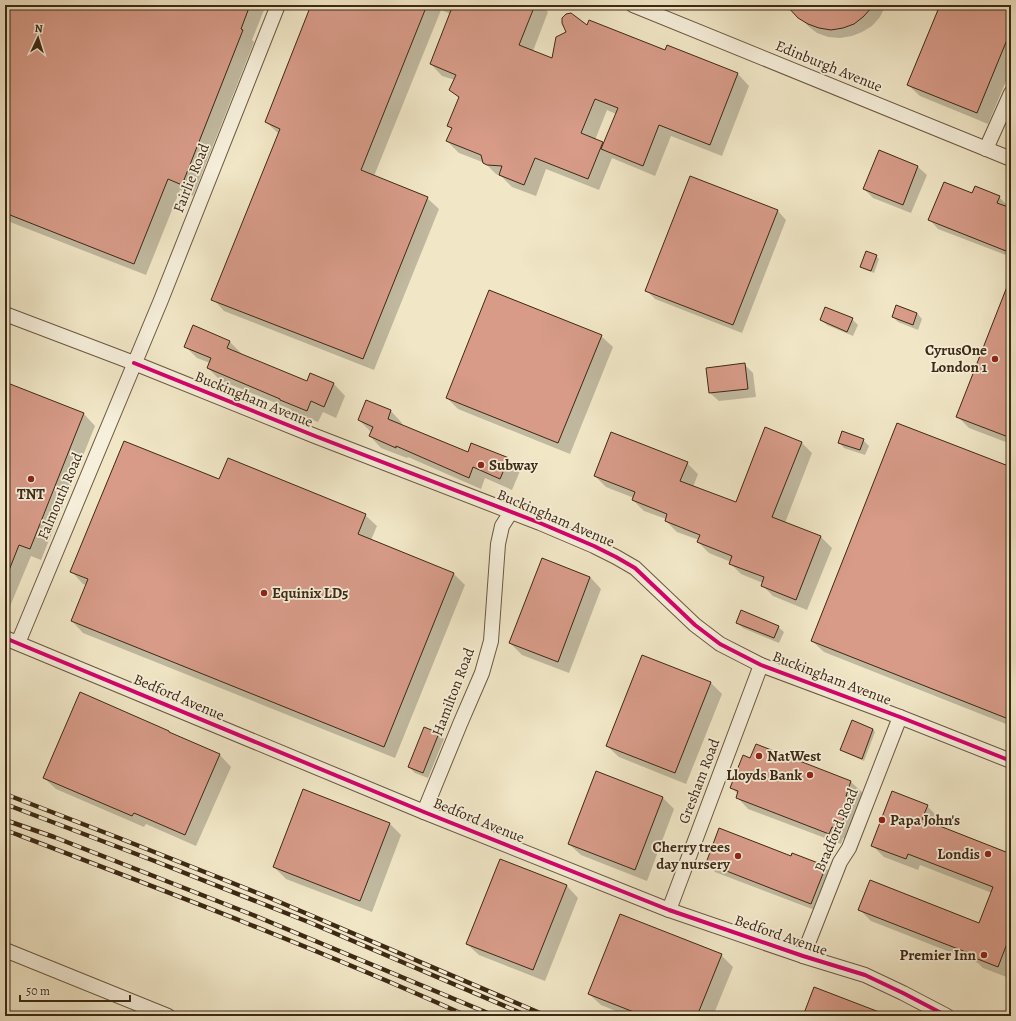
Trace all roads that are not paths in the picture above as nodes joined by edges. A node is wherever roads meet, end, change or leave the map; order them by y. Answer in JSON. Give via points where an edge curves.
{"nodes":[{"id":1,"x":278,"y":5,"type":"edge"},
{"id":2,"x":634,"y":5,"type":"edge"},
{"id":3,"x":1011,"y":93,"type":"edge"},
{"id":4,"x":986,"y":149,"type":"junction"},
{"id":5,"x":1011,"y":158,"type":"edge"},
{"id":6,"x":5,"y":314,"type":"edge"},
{"id":7,"x":134,"y":363,"type":"junction"},
{"id":8,"x":511,"y":512,"type":"junction"},
{"id":9,"x":12,"y":640,"type":"edge"},
{"id":10,"x":761,"y":665,"type":"junction"},
{"id":11,"x":900,"y":717,"type":"junction"},
{"id":12,"x":1011,"y":761,"type":"edge"},
{"id":13,"x":424,"y":812,"type":"junction"},
{"id":14,"x":669,"y":910,"type":"junction"},
{"id":15,"x":5,"y":950,"type":"edge"},
{"id":16,"x":803,"y":956,"type":"junction"},
{"id":17,"x":168,"y":1016,"type":"edge"},
{"id":18,"x":947,"y":1016,"type":"edge"}],
"edges":[{"from":1,"to":7,"type":"street","name":"Fairlie Road"},
{"from":2,"to":4,"type":"street","name":"Edinburgh Avenue"},
{"from":3,"to":4,"type":"street"},
{"from":4,"to":5,"type":"street","name":"Edinburgh Avenue"},
{"from":6,"to":7,"type":"street","name":"Buckingham Avenue"},
{"from":7,"to":8,"type":"street","name":"Buckingham Avenue"},
{"from":7,"to":9,"type":"street","name":"Falmouth Road"},
{"from":8,"to":10,"type":"street","name":"Buckingham Avenue","via":[[616,557],[635,568],[695,625],[720,644]]},
{"from":8,"to":13,"type":"street","name":"Hamilton Road","via":[[502,526],[498,544],[491,641],[483,667]]},
{"from":9,"to":13,"type":"street","name":"Bedford Avenue"},
{"from":10,"to":11,"type":"street","name":"Buckingham Avenue"},
{"from":10,"to":14,"type":"street","name":"Gresham Road"},
{"from":11,"to":12,"type":"street","name":"Buckingham Avenue"},
{"from":11,"to":16,"type":"street","name":"Bradford Road","via":[[849,848],[840,862]]},
{"from":13,"to":14,"type":"street","name":"Bedford Avenue"},
{"from":14,"to":16,"type":"street","name":"Bedford Avenue"},
{"from":15,"to":17,"type":"street"},
{"from":16,"to":18,"type":"street","name":"Bedford Avenue","via":[[865,975]]}]}
